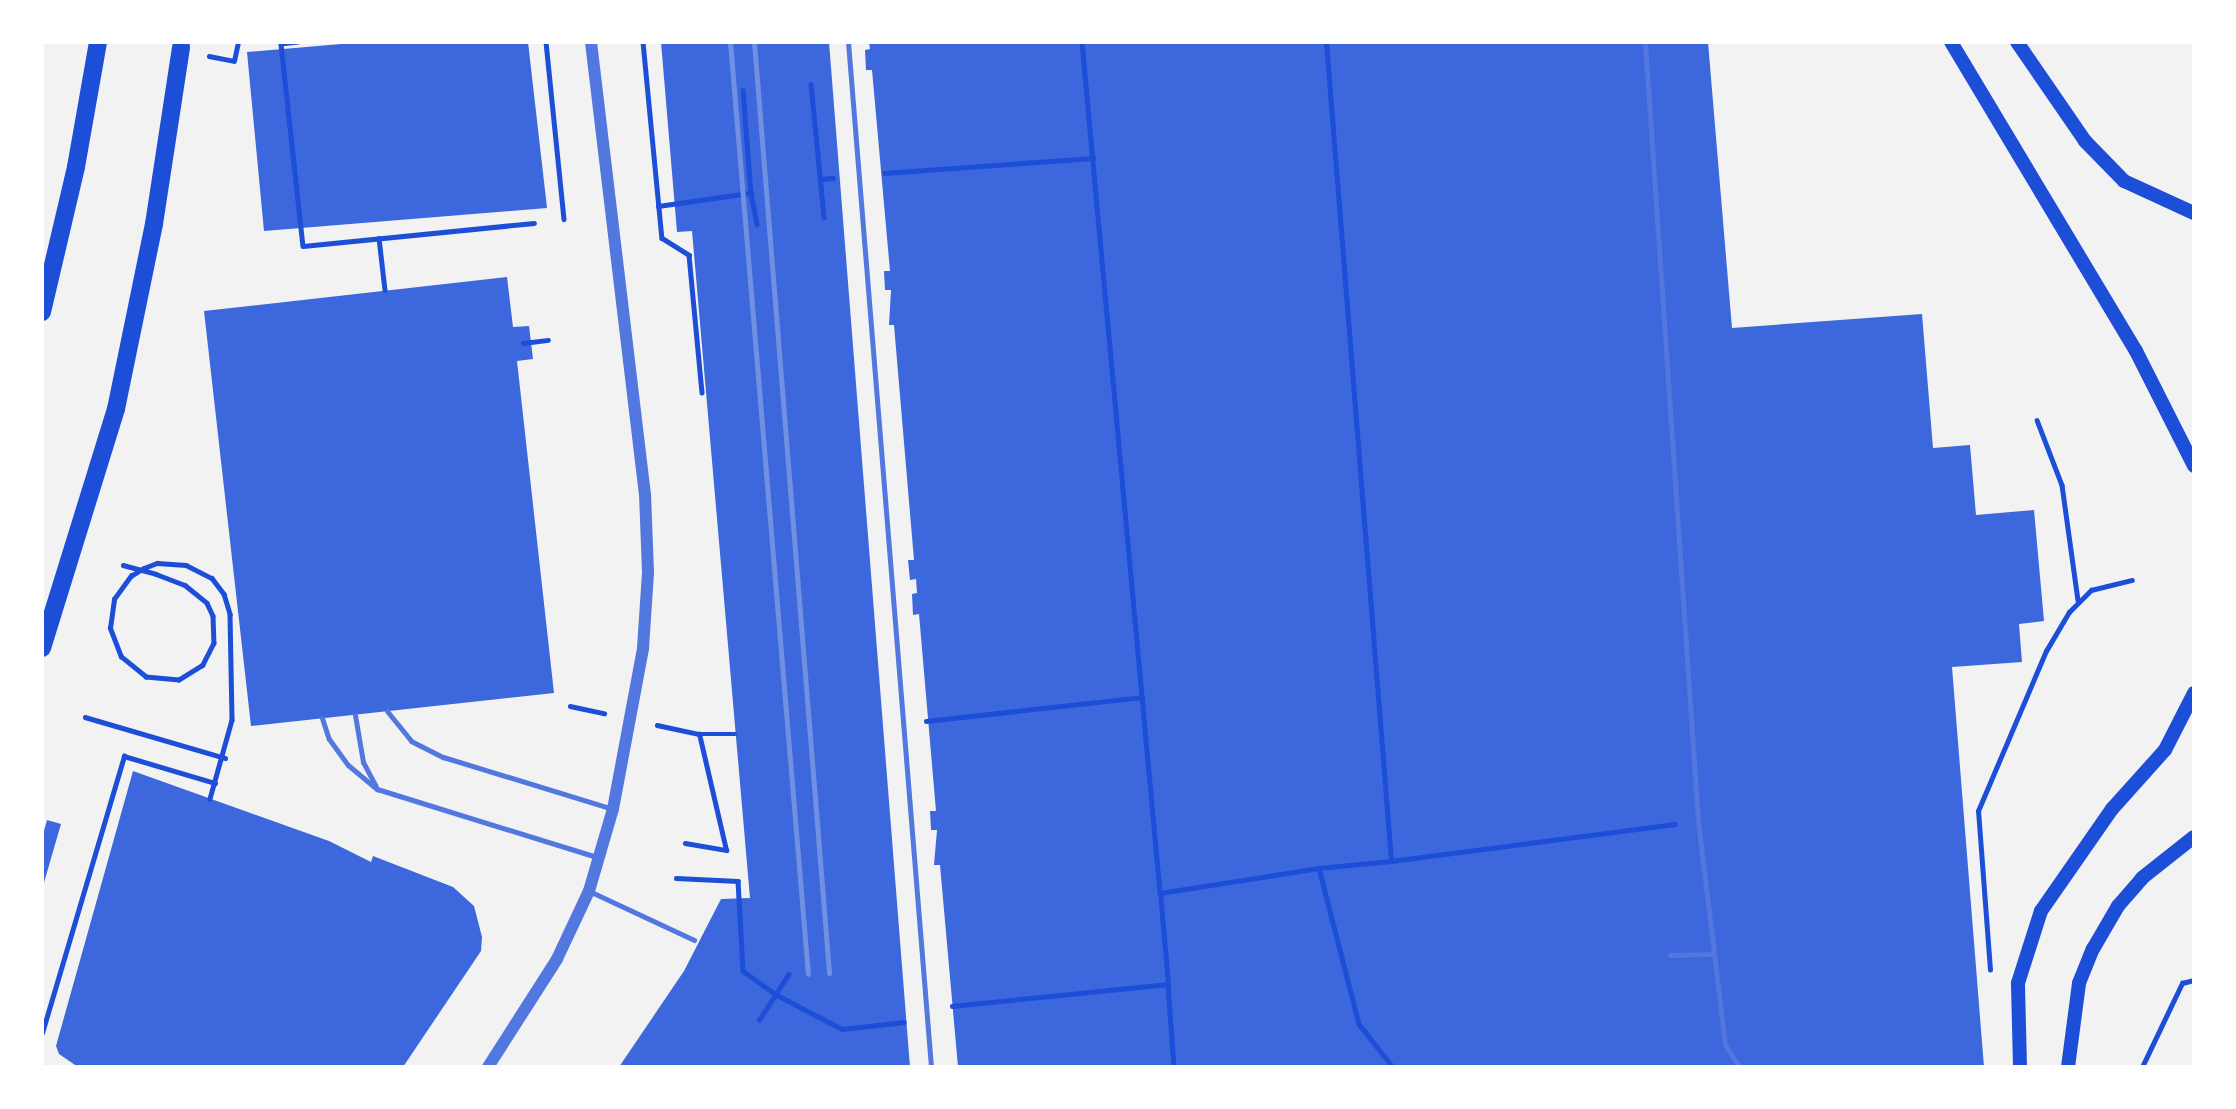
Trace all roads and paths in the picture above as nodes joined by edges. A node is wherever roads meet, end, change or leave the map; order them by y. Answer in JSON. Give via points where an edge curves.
{"nodes":[{"id":1,"x":98,"y":42,"type":"edge"},
{"id":2,"x":238,"y":42,"type":"edge"},
{"id":3,"x":298,"y":42,"type":"edge"},
{"id":4,"x":546,"y":42,"type":"edge"},
{"id":5,"x":591,"y":42,"type":"edge"},
{"id":6,"x":643,"y":42,"type":"edge"},
{"id":7,"x":848,"y":42,"type":"edge"},
{"id":8,"x":1082,"y":42,"type":"edge"},
{"id":9,"x":1326,"y":42,"type":"edge"},
{"id":10,"x":1645,"y":42,"type":"edge"},
{"id":11,"x":1951,"y":42,"type":"edge"},
{"id":12,"x":2017,"y":42,"type":"edge"},
{"id":13,"x":181,"y":47,"type":"dead end"},
{"id":14,"x":209,"y":56,"type":"dead end"},
{"id":15,"x":811,"y":84,"type":"dead end"},
{"id":16,"x":743,"y":90,"type":"dead end"},
{"id":17,"x":1093,"y":158,"type":"junction"},
{"id":18,"x":881,"y":173,"type":"dead end"},
{"id":19,"x":751,"y":193,"type":"junction"},
{"id":20,"x":658,"y":206,"type":"junction"},
{"id":21,"x":2194,"y":213,"type":"edge"},
{"id":22,"x":824,"y":216,"type":"dead end"},
{"id":23,"x":564,"y":219,"type":"dead end"},
{"id":24,"x":534,"y":223,"type":"dead end"},
{"id":25,"x":757,"y":224,"type":"dead end"},
{"id":26,"x":61,"y":233,"type":"junction"},
{"id":27,"x":379,"y":238,"type":"junction"},
{"id":28,"x":42,"y":253,"type":"edge"},
{"id":29,"x":385,"y":290,"type":"dead end"},
{"id":30,"x":42,"y":312,"type":"edge"},
{"id":31,"x":548,"y":340,"type":"dead end"},
{"id":32,"x":523,"y":344,"type":"dead end"},
{"id":33,"x":702,"y":392,"type":"dead end"},
{"id":34,"x":2037,"y":420,"type":"dead end"},
{"id":35,"x":2194,"y":466,"type":"edge"},
{"id":36,"x":123,"y":565,"type":"dead end"},
{"id":37,"x":2132,"y":580,"type":"dead end"},
{"id":38,"x":2078,"y":600,"type":"junction"},
{"id":39,"x":42,"y":648,"type":"edge"},
{"id":40,"x":2194,"y":692,"type":"edge"},
{"id":41,"x":1142,"y":697,"type":"junction"},
{"id":42,"x":387,"y":711,"type":"dead end"},
{"id":43,"x":355,"y":715,"type":"dead end"},
{"id":44,"x":85,"y":717,"type":"dead end"},
{"id":45,"x":322,"y":718,"type":"dead end"},
{"id":46,"x":928,"y":721,"type":"dead end"},
{"id":47,"x":699,"y":734,"type":"dead end"},
{"id":48,"x":225,"y":758,"type":"junction"},
{"id":49,"x":215,"y":783,"type":"junction"},
{"id":50,"x":377,"y":789,"type":"junction"},
{"id":51,"x":210,"y":799,"type":"dead end"},
{"id":52,"x":613,"y":809,"type":"junction"},
{"id":53,"x":1698,"y":821,"type":"junction"},
{"id":54,"x":2194,"y":837,"type":"edge"},
{"id":55,"x":685,"y":843,"type":"dead end"},
{"id":56,"x":600,"y":858,"type":"junction"},
{"id":57,"x":1391,"y":861,"type":"junction"},
{"id":58,"x":1319,"y":868,"type":"junction"},
{"id":59,"x":676,"y":878,"type":"dead end"},
{"id":60,"x":589,"y":891,"type":"junction"},
{"id":61,"x":1160,"y":893,"type":"junction"},
{"id":62,"x":694,"y":940,"type":"dead end"},
{"id":63,"x":1712,"y":954,"type":"junction"},
{"id":64,"x":1670,"y":955,"type":"dead end"},
{"id":65,"x":788,"y":975,"type":"dead end"},
{"id":66,"x":2194,"y":980,"type":"edge"},
{"id":67,"x":1991,"y":981,"type":"dead end"},
{"id":68,"x":1168,"y":984,"type":"junction"},
{"id":69,"x":777,"y":995,"type":"junction"},
{"id":70,"x":953,"y":1006,"type":"dead end"},
{"id":71,"x":759,"y":1020,"type":"dead end"},
{"id":72,"x":906,"y":1022,"type":"dead end"},
{"id":73,"x":42,"y":1033,"type":"edge"},
{"id":74,"x":488,"y":1067,"type":"edge"},
{"id":75,"x":931,"y":1067,"type":"edge"},
{"id":76,"x":1174,"y":1067,"type":"edge"},
{"id":77,"x":1393,"y":1067,"type":"edge"},
{"id":78,"x":1739,"y":1067,"type":"edge"},
{"id":79,"x":2020,"y":1067,"type":"edge"},
{"id":80,"x":2068,"y":1067,"type":"edge"},
{"id":81,"x":2142,"y":1067,"type":"edge"}],
"edges":[{"from":1,"to":26,"type":"main road"},
{"from":2,"to":14,"type":"path","via":[[234,61]]},
{"from":3,"to":27,"type":"path","via":[[282,44],[303,246]]},
{"from":4,"to":23,"type":"path"},
{"from":5,"to":52,"type":"street","via":[[624,292],[648,572],[641,661]]},
{"from":6,"to":20,"type":"path"},
{"from":7,"to":75,"type":"lane"},
{"from":8,"to":17,"type":"path"},
{"from":9,"to":57,"type":"path"},
{"from":10,"to":53,"type":"lane"},
{"from":11,"to":35,"type":"main road","via":[[2136,351]]},
{"from":12,"to":21,"type":"main road","via":[[2085,141],[2124,181]]},
{"from":13,"to":39,"type":"main road","via":[[154,224],[116,409]]},
{"from":15,"to":22,"type":"path"},
{"from":16,"to":19,"type":"path"},
{"from":17,"to":18,"type":"path"},
{"from":17,"to":41,"type":"path"},
{"from":19,"to":20,"type":"path"},
{"from":19,"to":25,"type":"path"},
{"from":20,"to":33,"type":"path","via":[[662,238],[689,255]]},
{"from":24,"to":27,"type":"path"},
{"from":26,"to":28,"type":"main road"},
{"from":26,"to":30,"type":"main road"},
{"from":27,"to":29,"type":"path"},
{"from":31,"to":32,"type":"path"},
{"from":34,"to":38,"type":"path","via":[[2062,485]]},
{"from":36,"to":48,"type":"path","via":[[156,575],[186,585],[207,603],[215,629],[210,654],[194,673],[162,682],[133,669],[113,643],[112,606],[131,576],[171,562],[200,569],[224,594],[230,614],[232,720]]},
{"from":37,"to":38,"type":"path","via":[[2091,590]]},
{"from":38,"to":67,"type":"path","via":[[2046,651],[1978,811]]},
{"from":40,"to":79,"type":"main road","via":[[2165,750],[2112,809],[2041,911],[2018,983]]},
{"from":41,"to":46,"type":"path"},
{"from":41,"to":61,"type":"path"},
{"from":42,"to":52,"type":"lane","via":[[411,741],[443,757]]},
{"from":43,"to":50,"type":"lane","via":[[363,762]]},
{"from":44,"to":48,"type":"path"},
{"from":45,"to":50,"type":"lane","via":[[329,739],[348,765]]},
{"from":47,"to":55,"type":"path","via":[[726,850]]},
{"from":48,"to":49,"type":"path"},
{"from":49,"to":51,"type":"path"},
{"from":49,"to":73,"type":"path","via":[[124,756]]},
{"from":50,"to":56,"type":"lane"},
{"from":52,"to":56,"type":"street"},
{"from":53,"to":57,"type":"path"},
{"from":53,"to":63,"type":"lane"},
{"from":54,"to":80,"type":"main road","via":[[2142,878],[2118,906],[2093,949],[2077,994]]},
{"from":56,"to":60,"type":"street"},
{"from":57,"to":58,"type":"path"},
{"from":58,"to":61,"type":"path"},
{"from":58,"to":77,"type":"path","via":[[1359,1024]]},
{"from":59,"to":69,"type":"path","via":[[738,881],[743,971]]},
{"from":60,"to":62,"type":"lane"},
{"from":60,"to":74,"type":"street","via":[[557,959]]},
{"from":61,"to":68,"type":"path"},
{"from":63,"to":64,"type":"lane"},
{"from":63,"to":78,"type":"lane","via":[[1725,1044]]},
{"from":65,"to":69,"type":"path"},
{"from":66,"to":81,"type":"path","via":[[2182,984]]},
{"from":68,"to":70,"type":"path"},
{"from":68,"to":76,"type":"path"},
{"from":69,"to":71,"type":"path"},
{"from":69,"to":72,"type":"path","via":[[842,1030]]}]}
